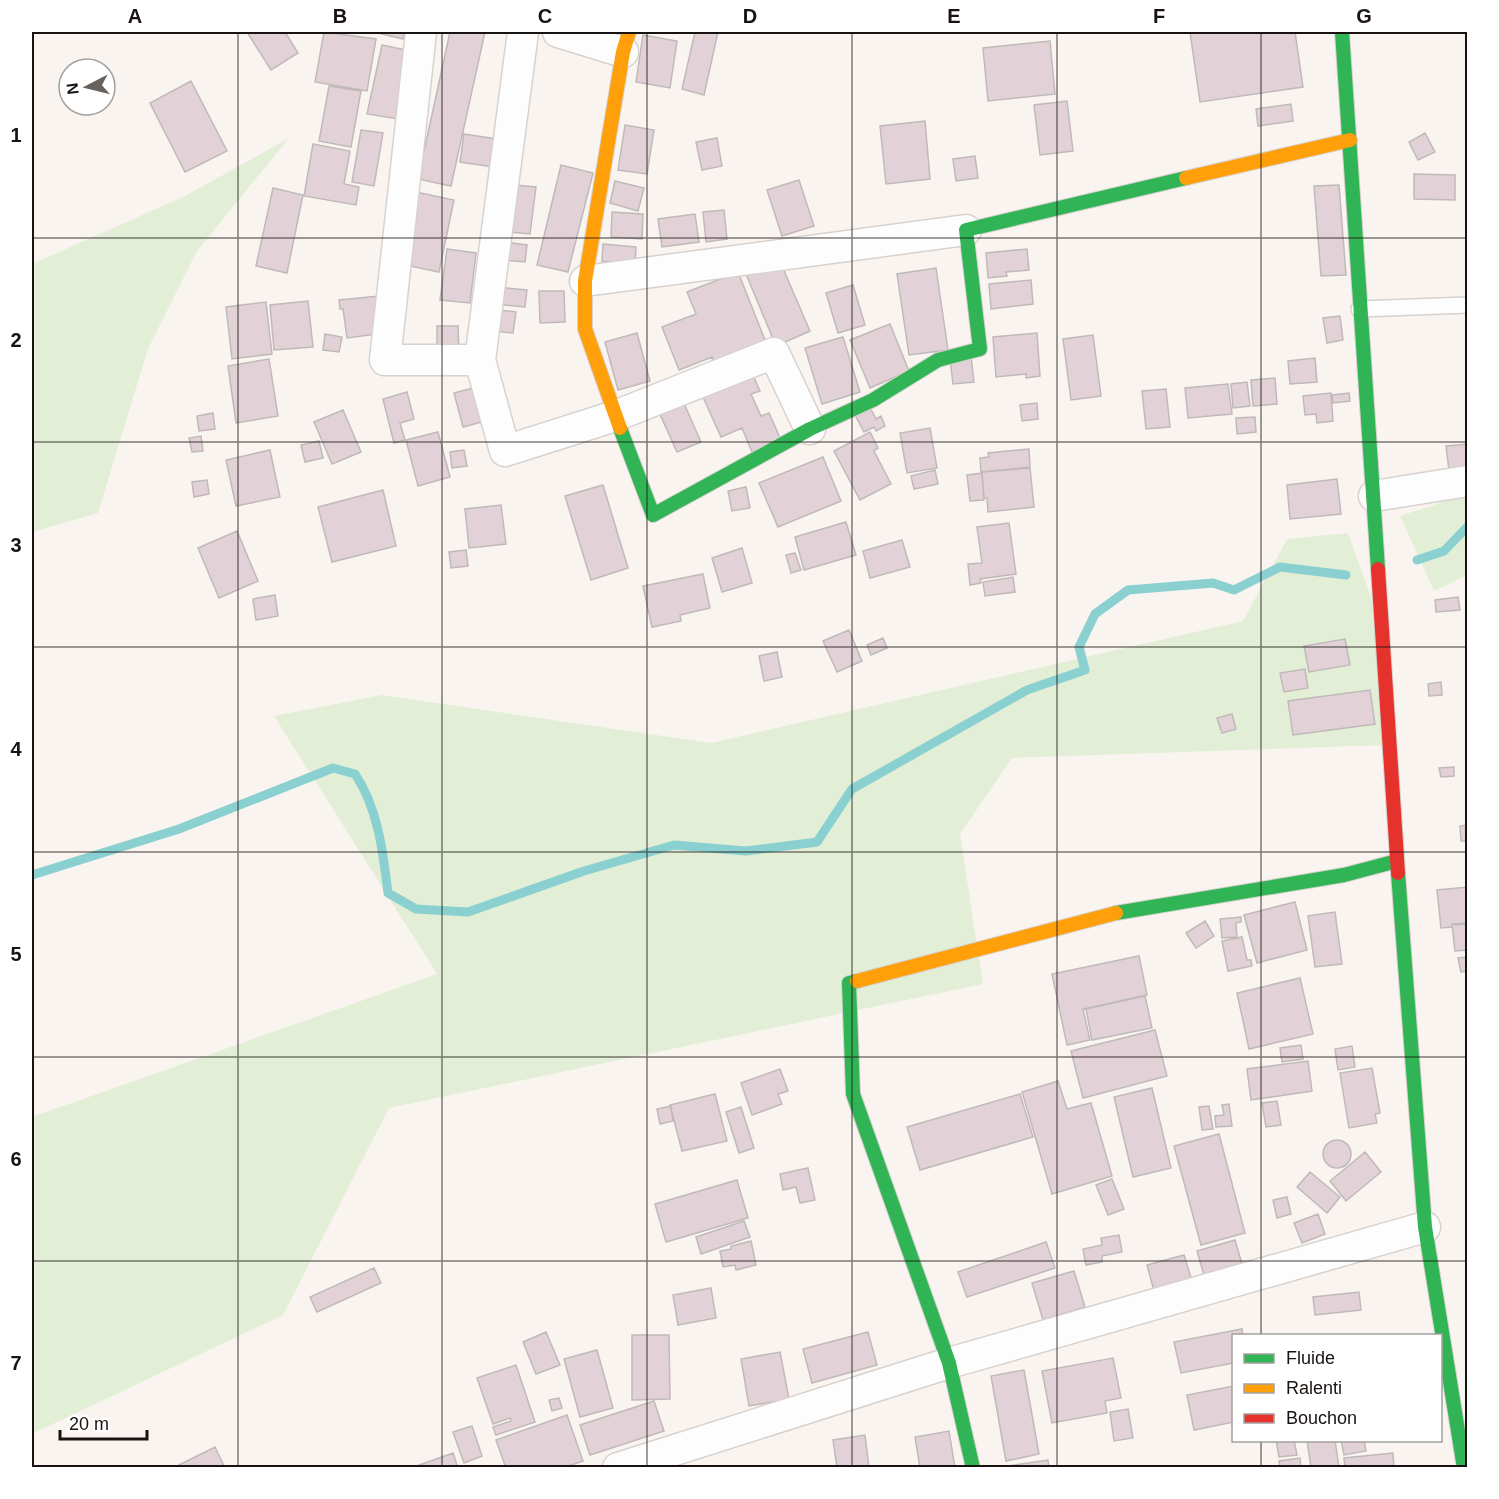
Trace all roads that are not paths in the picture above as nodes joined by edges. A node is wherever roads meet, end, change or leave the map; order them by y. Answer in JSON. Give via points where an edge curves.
{"nodes":[{"id":1,"x":421,"y":32,"type":"edge"},
{"id":2,"x":524,"y":32,"type":"edge"},
{"id":3,"x":558,"y":32,"type":"edge"},
{"id":4,"x":1342,"y":32,"type":"edge"},
{"id":5,"x":626,"y":42,"type":"edge"},
{"id":6,"x":1350,"y":140,"type":"junction"},
{"id":7,"x":966,"y":230,"type":"junction"},
{"id":8,"x":585,"y":281,"type":"junction"},
{"id":9,"x":1467,"y":305,"type":"edge"},
{"id":10,"x":1359,"y":309,"type":"junction"},
{"id":11,"x":480,"y":360,"type":"junction"},
{"id":12,"x":615,"y":416,"type":"junction"},
{"id":13,"x":810,"y":429,"type":"junction"},
{"id":14,"x":1467,"y":481,"type":"edge"},
{"id":15,"x":1374,"y":496,"type":"junction"},
{"id":16,"x":1397,"y":861,"type":"junction"},
{"id":17,"x":1425,"y":1227,"type":"junction"},
{"id":18,"x":949,"y":1363,"type":"junction"},
{"id":19,"x":618,"y":1467,"type":"edge"},
{"id":20,"x":973,"y":1467,"type":"edge"},
{"id":21,"x":1464,"y":1467,"type":"edge"}],
"edges":[{"from":1,"to":11,"type":"street","via":[[385,360]]},
{"from":2,"to":11,"type":"street"},
{"from":3,"to":5,"type":"street"},
{"from":4,"to":6,"type":"street"},
{"from":5,"to":8,"type":"street"},
{"from":6,"to":7,"type":"street"},
{"from":6,"to":10,"type":"street"},
{"from":7,"to":8,"type":"street"},
{"from":7,"to":13,"type":"street","via":[[980,349],[938,360],[873,400]]},
{"from":8,"to":12,"type":"street","via":[[585,328]]},
{"from":9,"to":10,"type":"lane"},
{"from":10,"to":15,"type":"street"},
{"from":11,"to":12,"type":"street","via":[[505,451]]},
{"from":12,"to":13,"type":"street","via":[[774,353]]},
{"from":12,"to":13,"type":"street","via":[[653,515]]},
{"from":14,"to":15,"type":"street"},
{"from":15,"to":16,"type":"street"},
{"from":16,"to":17,"type":"street"},
{"from":16,"to":18,"type":"street","via":[[1344,875],[1107,915],[849,983],[853,1094]]},
{"from":17,"to":18,"type":"street"},
{"from":17,"to":21,"type":"street"},
{"from":18,"to":19,"type":"street"},
{"from":18,"to":20,"type":"street"}]}
